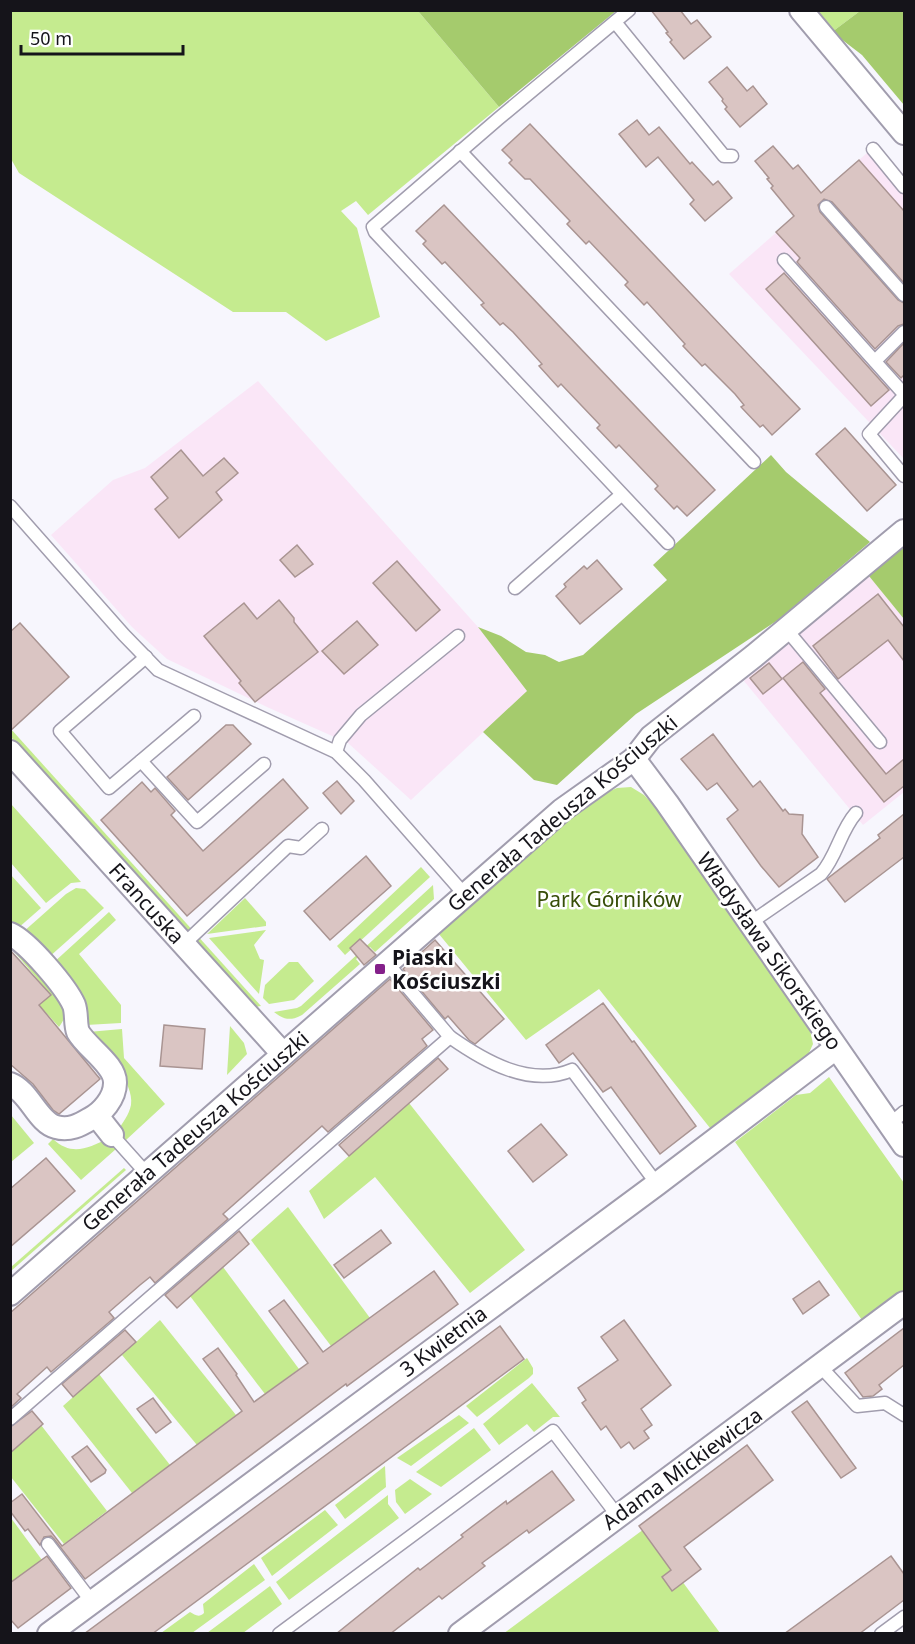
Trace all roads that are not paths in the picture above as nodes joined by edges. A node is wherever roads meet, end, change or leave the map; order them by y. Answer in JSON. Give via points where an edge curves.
{"nodes":[{"id":1,"x":629,"y":10,"type":"edge"},
{"id":2,"x":801,"y":10,"type":"edge"},
{"id":3,"x":615,"y":22,"type":"junction"},
{"id":4,"x":904,"y":133,"type":"edge"},
{"id":5,"x":873,"y":149,"type":"dead end"},
{"id":6,"x":460,"y":151,"type":"junction"},
{"id":7,"x":732,"y":156,"type":"dead end"},
{"id":8,"x":904,"y":187,"type":"edge"},
{"id":9,"x":826,"y":207,"type":"dead end"},
{"id":10,"x":784,"y":260,"type":"dead end"},
{"id":11,"x":904,"y":295,"type":"edge"},
{"id":12,"x":904,"y":332,"type":"edge"},
{"id":13,"x":875,"y":362,"type":"junction"},
{"id":14,"x":904,"y":395,"type":"edge"},
{"id":15,"x":754,"y":462,"type":"dead end"},
{"id":16,"x":904,"y":476,"type":"edge"},
{"id":17,"x":621,"y":495,"type":"junction"},
{"id":18,"x":10,"y":506,"type":"edge"},
{"id":19,"x":904,"y":531,"type":"edge"},
{"id":20,"x":668,"y":543,"type":"dead end"},
{"id":21,"x":515,"y":588,"type":"dead end"},
{"id":22,"x":786,"y":629,"type":"junction"},
{"id":23,"x":459,"y":636,"type":"dead end"},
{"id":24,"x":146,"y":657,"type":"junction"},
{"id":25,"x":194,"y":716,"type":"dead end"},
{"id":26,"x":880,"y":742,"type":"dead end"},
{"id":27,"x":10,"y":752,"type":"edge"},
{"id":28,"x":336,"y":752,"type":"junction"},
{"id":29,"x":634,"y":759,"type":"junction"},
{"id":30,"x":141,"y":761,"type":"junction"},
{"id":31,"x":264,"y":764,"type":"dead end"},
{"id":32,"x":856,"y":813,"type":"dead end"},
{"id":33,"x":322,"y":829,"type":"dead end"},
{"id":34,"x":465,"y":895,"type":"junction"},
{"id":35,"x":750,"y":923,"type":"junction"},
{"id":36,"x":10,"y":934,"type":"edge"},
{"id":37,"x":184,"y":944,"type":"junction"},
{"id":38,"x":387,"y":963,"type":"junction"},
{"id":39,"x":450,"y":1037,"type":"junction"},
{"id":40,"x":836,"y":1048,"type":"junction"},
{"id":41,"x":283,"y":1054,"type":"junction"},
{"id":42,"x":10,"y":1084,"type":"edge"},
{"id":43,"x":97,"y":1116,"type":"junction"},
{"id":44,"x":897,"y":1118,"type":"edge"},
{"id":45,"x":112,"y":1135,"type":"joint"},
{"id":46,"x":904,"y":1145,"type":"edge"},
{"id":47,"x":147,"y":1174,"type":"junction"},
{"id":48,"x":657,"y":1184,"type":"junction"},
{"id":49,"x":10,"y":1294,"type":"edge"},
{"id":50,"x":904,"y":1304,"type":"edge"},
{"id":51,"x":820,"y":1366,"type":"junction"},
{"id":52,"x":904,"y":1415,"type":"edge"},
{"id":53,"x":10,"y":1419,"type":"edge"},
{"id":54,"x":617,"y":1515,"type":"junction"},
{"id":55,"x":48,"y":1544,"type":"dead end"},
{"id":56,"x":92,"y":1602,"type":"junction"},
{"id":57,"x":904,"y":1617,"type":"edge"},
{"id":58,"x":49,"y":1634,"type":"edge"},
{"id":59,"x":279,"y":1634,"type":"edge"},
{"id":60,"x":460,"y":1634,"type":"edge"},
{"id":61,"x":881,"y":1634,"type":"edge"}],
"edges":[{"from":1,"to":3,"type":"lane"},
{"from":2,"to":4,"type":"street"},
{"from":3,"to":6,"type":"lane"},
{"from":3,"to":7,"type":"lane","via":[[724,156]]},
{"from":5,"to":8,"type":"lane"},
{"from":6,"to":15,"type":"lane"},
{"from":6,"to":17,"type":"lane","via":[[376,223],[375,232]]},
{"from":9,"to":11,"type":"lane"},
{"from":10,"to":13,"type":"lane"},
{"from":12,"to":13,"type":"lane"},
{"from":13,"to":14,"type":"lane"},
{"from":14,"to":16,"type":"lane","via":[[869,434]]},
{"from":17,"to":20,"type":"lane"},
{"from":17,"to":21,"type":"lane"},
{"from":18,"to":24,"type":"lane"},
{"from":19,"to":22,"type":"street","name":"Generała Tadeusza Kościuszki"},
{"from":22,"to":26,"type":"lane"},
{"from":22,"to":29,"type":"street","name":"Generała Tadeusza Kościuszki","via":[[651,737]]},
{"from":23,"to":28,"type":"lane","via":[[361,715],[340,740]]},
{"from":24,"to":28,"type":"lane","via":[[158,670]]},
{"from":24,"to":30,"type":"lane","via":[[60,731],[109,788]]},
{"from":25,"to":30,"type":"lane"},
{"from":27,"to":37,"type":"street","name":"Francuska"},
{"from":28,"to":34,"type":"lane"},
{"from":29,"to":34,"type":"street","name":"Generała Tadeusza Kościuszki","via":[[562,810]]},
{"from":29,"to":35,"type":"street","name":"Władysława Sikorskiego"},
{"from":30,"to":31,"type":"lane","via":[[196,822]]},
{"from":32,"to":35,"type":"lane","via":[[821,874]]},
{"from":33,"to":37,"type":"lane","via":[[301,848],[288,846]]},
{"from":34,"to":38,"type":"street","name":"Generała Tadeusza Kościuszki"},
{"from":35,"to":40,"type":"street","name":"Władysława Sikorskiego"},
{"from":36,"to":43,"type":"street","via":[[26,944],[67,993],[75,1007],[78,1032],[116,1082],[112,1098]]},
{"from":37,"to":41,"type":"street","name":"Francuska"},
{"from":38,"to":39,"type":"lane"},
{"from":38,"to":41,"type":"street","name":"Generała Tadeusza Kościuszki"},
{"from":39,"to":48,"type":"lane","via":[[477,1056],[512,1070],[543,1077],[572,1070]]},
{"from":39,"to":53,"type":"lane"},
{"from":40,"to":44,"type":"street","name":"Władysława Sikorskiego"},
{"from":40,"to":48,"type":"street","name":"3 Kwietnia"},
{"from":41,"to":47,"type":"street","name":"Generała Tadeusza Kościuszki"},
{"from":42,"to":43,"type":"street","via":[[55,1127],[75,1128]]},
{"from":43,"to":45,"type":"street"},
{"from":44,"to":46,"type":"street","name":"Władysława Sikorskiego"},
{"from":45,"to":47,"type":"lane"},
{"from":47,"to":49,"type":"street","name":"Generała Tadeusza Kościuszki"},
{"from":48,"to":56,"type":"street","name":"3 Kwietnia"},
{"from":50,"to":51,"type":"street","name":"Adama Mickiewicza"},
{"from":51,"to":52,"type":"lane","via":[[857,1406],[885,1402]]},
{"from":51,"to":54,"type":"street","name":"Adama Mickiewicza"},
{"from":54,"to":59,"type":"lane","via":[[553,1431]]},
{"from":54,"to":60,"type":"street","name":"Adama Mickiewicza"},
{"from":55,"to":56,"type":"lane"},
{"from":56,"to":58,"type":"street","name":"3 Kwietnia"},
{"from":57,"to":61,"type":"lane"}]}
